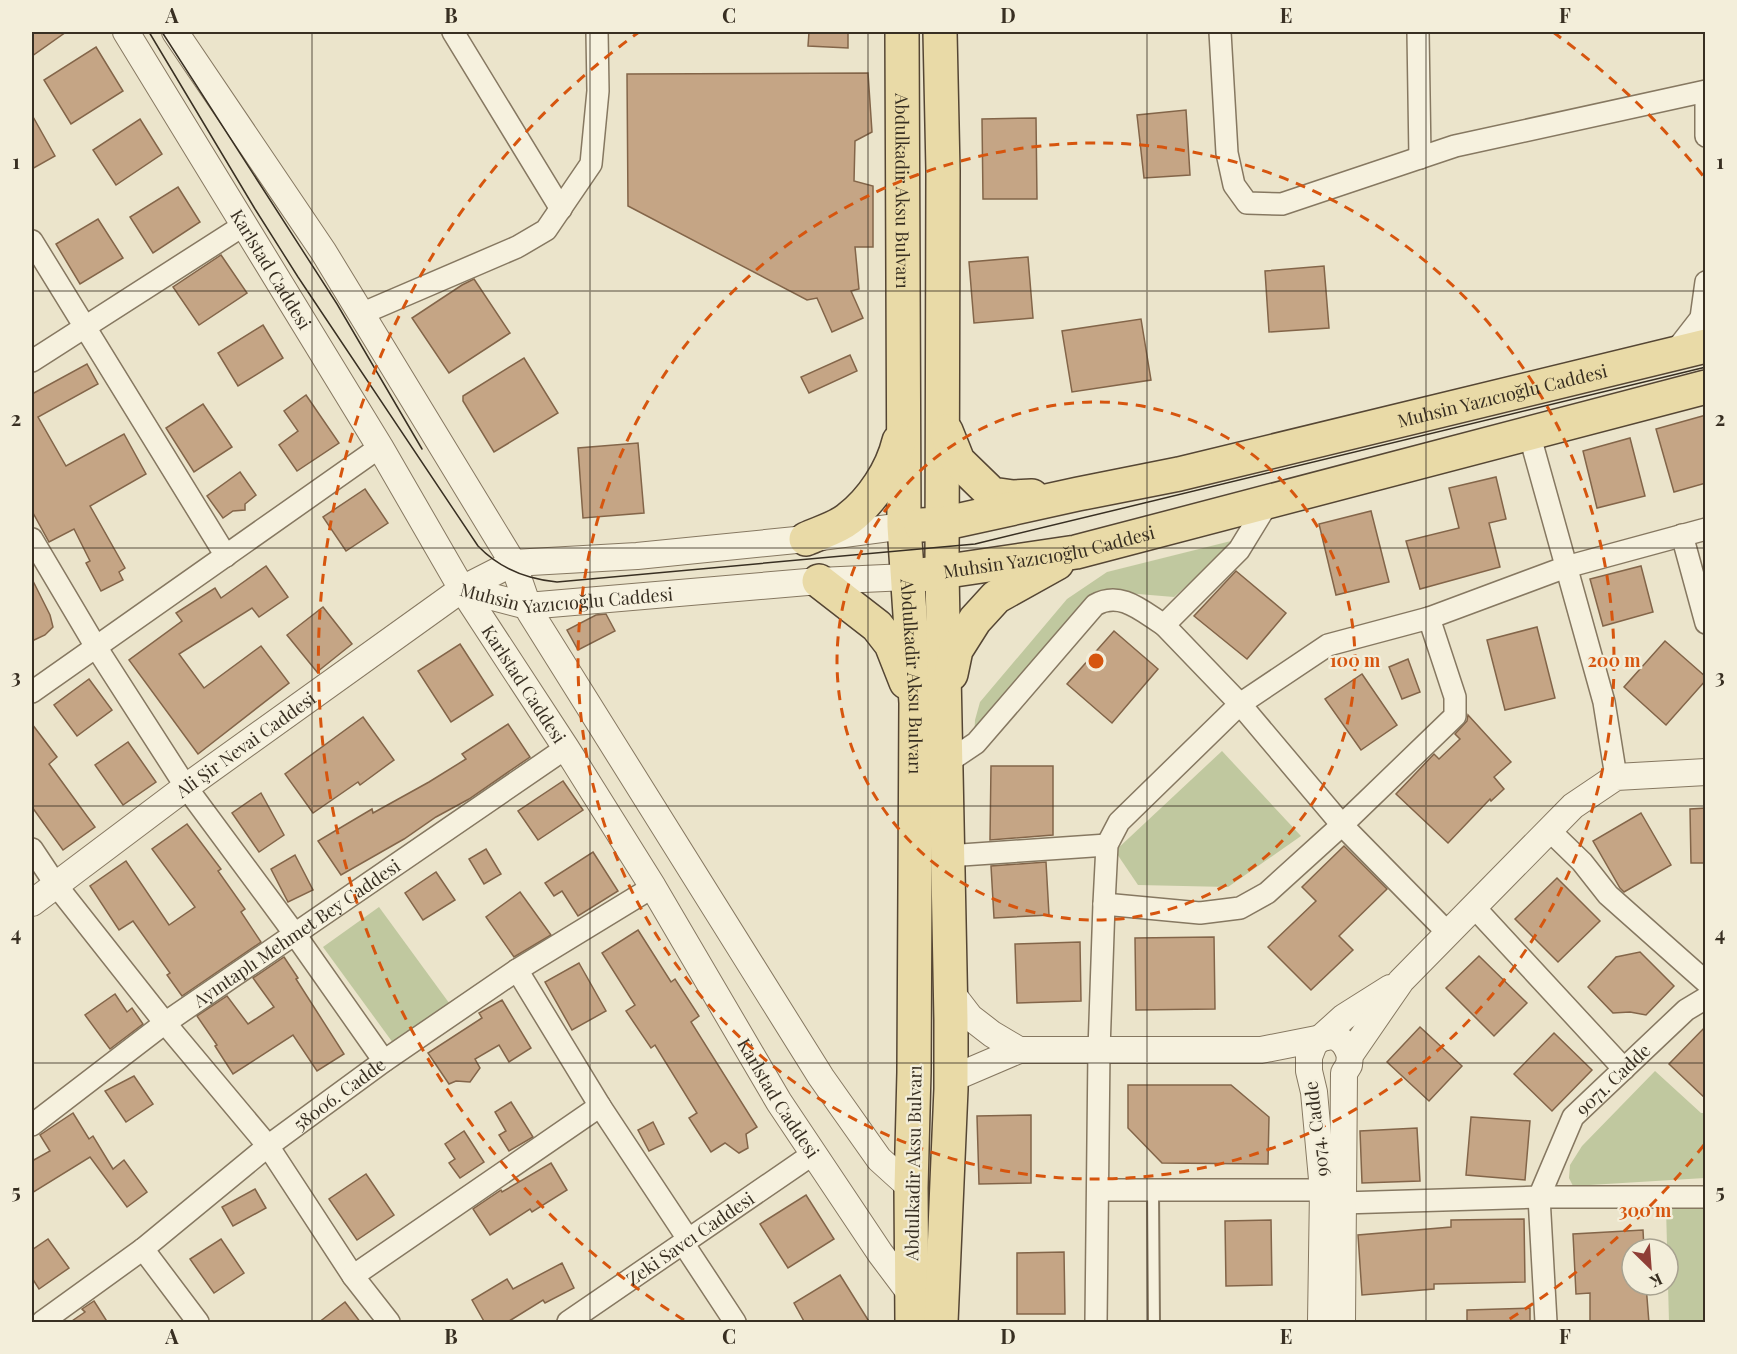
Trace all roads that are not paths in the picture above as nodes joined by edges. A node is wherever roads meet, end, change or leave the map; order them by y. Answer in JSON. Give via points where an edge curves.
{"nodes":[{"id":1,"x":126,"y":32,"type":"edge"},
{"id":2,"x":175,"y":32,"type":"edge"},
{"id":3,"x":453,"y":32,"type":"edge"},
{"id":4,"x":597,"y":32,"type":"edge"},
{"id":5,"x":902,"y":32,"type":"edge"},
{"id":6,"x":940,"y":32,"type":"edge"},
{"id":7,"x":1220,"y":32,"type":"edge"},
{"id":8,"x":1418,"y":32,"type":"edge"},
{"id":9,"x":1706,"y":91,"type":"edge"},
{"id":10,"x":1706,"y":100,"type":"edge"},
{"id":11,"x":1706,"y":136,"type":"edge"},
{"id":12,"x":1420,"y":158,"type":"junction"},
{"id":13,"x":561,"y":209,"type":"junction"},
{"id":14,"x":244,"y":225,"type":"junction"},
{"id":15,"x":32,"y":241,"type":"edge"},
{"id":16,"x":1706,"y":282,"type":"edge"},
{"id":17,"x":361,"y":314,"type":"junction"},
{"id":18,"x":84,"y":327,"type":"junction"},
{"id":19,"x":1706,"y":346,"type":"edge"},
{"id":20,"x":1665,"y":356,"type":"junction"},
{"id":21,"x":32,"y":361,"type":"edge"},
{"id":22,"x":1706,"y":387,"type":"edge"},
{"id":23,"x":905,"y":416,"type":"junction"},
{"id":24,"x":942,"y":422,"type":"junction"},
{"id":25,"x":1529,"y":433,"type":"junction"},
{"id":26,"x":380,"y":447,"type":"junction"},
{"id":27,"x":1078,"y":494,"type":"junction"},
{"id":28,"x":1269,"y":501,"type":"junction"},
{"id":29,"x":942,"y":524,"type":"junction"},
{"id":30,"x":904,"y":526,"type":"junction"},
{"id":31,"x":1706,"y":529,"type":"edge"},
{"id":32,"x":1682,"y":535,"type":"junction"},
{"id":33,"x":32,"y":539,"type":"edge"},
{"id":34,"x":806,"y":540,"type":"junction"},
{"id":35,"x":1076,"y":552,"type":"junction"},
{"id":36,"x":226,"y":556,"type":"junction"},
{"id":37,"x":513,"y":563,"type":"junction"},
{"id":38,"x":1566,"y":567,"type":"junction"},
{"id":39,"x":942,"y":573,"type":"junction"},
{"id":40,"x":907,"y":577,"type":"junction"},
{"id":41,"x":819,"y":581,"type":"junction"},
{"id":42,"x":462,"y":589,"type":"junction"},
{"id":43,"x":526,"y":606,"type":"junction"},
{"id":44,"x":1429,"y":618,"type":"junction"},
{"id":45,"x":1706,"y":623,"type":"edge"},
{"id":46,"x":1164,"y":626,"type":"junction"},
{"id":47,"x":96,"y":647,"type":"junction"},
{"id":48,"x":32,"y":692,"type":"edge"},
{"id":49,"x":1240,"y":704,"type":"junction"},
{"id":50,"x":930,"y":707,"type":"junction"},
{"id":51,"x":566,"y":748,"type":"junction"},
{"id":52,"x":945,"y":764,"type":"junction"},
{"id":53,"x":1706,"y":772,"type":"edge"},
{"id":54,"x":1616,"y":777,"type":"junction"},
{"id":55,"x":186,"y":787,"type":"junction"},
{"id":56,"x":1342,"y":825,"type":"junction"},
{"id":57,"x":1549,"y":830,"type":"junction"},
{"id":58,"x":1107,"y":845,"type":"junction"},
{"id":59,"x":32,"y":849,"type":"edge"},
{"id":60,"x":947,"y":856,"type":"junction"},
{"id":61,"x":56,"y":885,"type":"junction"},
{"id":62,"x":653,"y":887,"type":"junction"},
{"id":63,"x":32,"y":903,"type":"edge"},
{"id":64,"x":1104,"y":904,"type":"junction"},
{"id":65,"x":1474,"y":906,"type":"junction"},
{"id":66,"x":294,"y":933,"type":"junction"},
{"id":67,"x":1448,"y":933,"type":"junction"},
{"id":68,"x":517,"y":970,"type":"junction"},
{"id":69,"x":1401,"y":981,"type":"junction"},
{"id":70,"x":1706,"y":982,"type":"edge"},
{"id":71,"x":950,"y":991,"type":"junction"},
{"id":72,"x":1706,"y":998,"type":"edge"},
{"id":73,"x":165,"y":1023,"type":"junction"},
{"id":74,"x":1322,"y":1037,"type":"junction"},
{"id":75,"x":1019,"y":1050,"type":"junction"},
{"id":76,"x":1099,"y":1050,"type":"junction"},
{"id":77,"x":1261,"y":1050,"type":"junction"},
{"id":78,"x":384,"y":1061,"type":"junction"},
{"id":79,"x":1347,"y":1064,"type":"junction"},
{"id":80,"x":1624,"y":1069,"type":"junction"},
{"id":81,"x":1309,"y":1071,"type":"junction"},
{"id":82,"x":951,"y":1079,"type":"junction"},
{"id":83,"x":600,"y":1106,"type":"junction"},
{"id":84,"x":32,"y":1125,"type":"edge"},
{"id":85,"x":268,"y":1146,"type":"junction"},
{"id":86,"x":813,"y":1154,"type":"junction"},
{"id":87,"x":910,"y":1188,"type":"junction"},
{"id":88,"x":1098,"y":1190,"type":"junction"},
{"id":89,"x":1153,"y":1191,"type":"junction"},
{"id":90,"x":1332,"y":1197,"type":"junction"},
{"id":91,"x":1539,"y":1197,"type":"junction"},
{"id":92,"x":1706,"y":1197,"type":"edge"},
{"id":93,"x":685,"y":1241,"type":"junction"},
{"id":94,"x":143,"y":1249,"type":"junction"},
{"id":95,"x":353,"y":1276,"type":"junction"},
{"id":96,"x":917,"y":1317,"type":"edge"},
{"id":97,"x":42,"y":1323,"type":"edge"},
{"id":98,"x":198,"y":1323,"type":"edge"},
{"id":99,"x":389,"y":1323,"type":"edge"},
{"id":100,"x":568,"y":1323,"type":"edge"},
{"id":101,"x":735,"y":1323,"type":"edge"},
{"id":102,"x":1096,"y":1323,"type":"edge"},
{"id":103,"x":1154,"y":1323,"type":"edge"},
{"id":104,"x":1320,"y":1323,"type":"edge"},
{"id":105,"x":1342,"y":1323,"type":"edge"},
{"id":106,"x":1546,"y":1323,"type":"edge"}],
"edges":[{"from":1,"to":14,"type":"street","name":"Karlstad Caddesi"},
{"from":2,"to":17,"type":"street"},
{"from":3,"to":13,"type":"street"},
{"from":4,"to":13,"type":"street","via":[[598,92],[591,164]]},
{"from":5,"to":23,"type":"main road","name":"Abdulkadir Aksu Bulvarı"},
{"from":6,"to":24,"type":"main road","name":"Abdulkadir Aksu Bulvarı","via":[[944,171]]},
{"from":7,"to":12,"type":"street","via":[[1227,153],[1234,185],[1247,203],[1282,204]]},
{"from":8,"to":12,"type":"street"},
{"from":9,"to":12,"type":"street","via":[[1455,146]]},
{"from":10,"to":11,"type":"street"},
{"from":13,"to":17,"type":"street","via":[[546,230],[517,247]]},
{"from":14,"to":18,"type":"street"},
{"from":14,"to":26,"type":"street","name":"Karlstad Caddesi"},
{"from":15,"to":18,"type":"street"},
{"from":16,"to":20,"type":"street","via":[[1701,318],[1680,345]]},
{"from":17,"to":37,"type":"street"},
{"from":18,"to":21,"type":"street"},
{"from":18,"to":36,"type":"street"},
{"from":19,"to":20,"type":"main road","name":"Muhsin Yazıcıoğlu Caddesi"},
{"from":20,"to":27,"type":"main road","name":"Muhsin Yazıcıoğlu Caddesi","via":[[1179,474]]},
{"from":22,"to":25,"type":"main road","name":"Muhsin Yazıcıoğlu Caddesi"},
{"from":23,"to":30,"type":"main road","name":"Abdulkadir Aksu Bulvarı"},
{"from":23,"to":34,"type":"main road","via":[[896,454],[869,498],[848,520]]},
{"from":24,"to":27,"type":"main road","via":[[958,461],[992,494]]},
{"from":24,"to":29,"type":"main road","name":"Abdulkadir Aksu Bulvarı"},
{"from":25,"to":28,"type":"main road","name":"Muhsin Yazıcıoğlu Caddesi"},
{"from":25,"to":38,"type":"street"},
{"from":26,"to":36,"type":"street"},
{"from":26,"to":42,"type":"street","name":"Karlstad Caddesi"},
{"from":27,"to":29,"type":"main road","name":"Muhsin Yazıcıoğlu Caddesi"},
{"from":28,"to":35,"type":"main road","name":"Muhsin Yazıcıoğlu Caddesi"},
{"from":28,"to":46,"type":"street","via":[[1239,550]]},
{"from":29,"to":30,"type":"main road","name":"Muhsin Yazıcıoğlu Caddesi"},
{"from":29,"to":39,"type":"main road","name":"Abdulkadir Aksu Bulvarı"},
{"from":30,"to":34,"type":"street","name":"Muhsin Yazıcıoğlu Caddesi"},
{"from":30,"to":40,"type":"main road","name":"Abdulkadir Aksu Bulvarı"},
{"from":31,"to":32,"type":"street"},
{"from":32,"to":38,"type":"street"},
{"from":32,"to":45,"type":"street"},
{"from":33,"to":47,"type":"street"},
{"from":34,"to":37,"type":"street","name":"Muhsin Yazıcıoğlu Caddesi"},
{"from":35,"to":39,"type":"main road","name":"Muhsin Yazıcıoğlu Caddesi"},
{"from":35,"to":50,"type":"main road","via":[[996,597],[956,650]]},
{"from":36,"to":47,"type":"street"},
{"from":37,"to":42,"type":"street","name":"Muhsin Yazıcıoğlu Caddesi"},
{"from":37,"to":43,"type":"street"},
{"from":38,"to":44,"type":"street"},
{"from":38,"to":54,"type":"street","via":[[1604,702]]},
{"from":39,"to":40,"type":"main road","name":"Muhsin Yazıcıoğlu Caddesi"},
{"from":39,"to":50,"type":"main road","name":"Abdulkadir Aksu Bulvarı"},
{"from":40,"to":41,"type":"street","name":"Muhsin Yazıcıoğlu Caddesi"},
{"from":40,"to":50,"type":"main road","name":"Abdulkadir Aksu Bulvarı"},
{"from":41,"to":43,"type":"street","name":"Muhsin Yazıcıoğlu Caddesi"},
{"from":41,"to":50,"type":"main road","via":[[877,626]]},
{"from":42,"to":43,"type":"street","name":"Muhsin Yazıcıoğlu Caddesi"},
{"from":42,"to":51,"type":"street","name":"Karlstad Caddesi"},
{"from":42,"to":55,"type":"street","name":"Ali Şir Nevai Caddesi"},
{"from":43,"to":87,"type":"street","via":[[820,1077],[879,1159]]},
{"from":44,"to":49,"type":"street","via":[[1328,645]]},
{"from":44,"to":56,"type":"street","via":[[1455,697],[1455,716]]},
{"from":46,"to":49,"type":"street"},
{"from":46,"to":52,"type":"street","via":[[1120,600],[1101,602],[976,743]]},
{"from":47,"to":48,"type":"street"},
{"from":47,"to":55,"type":"street"},
{"from":49,"to":56,"type":"street"},
{"from":49,"to":58,"type":"street","via":[[1119,822]]},
{"from":50,"to":52,"type":"main road","name":"Abdulkadir Aksu Bulvarı"},
{"from":50,"to":87,"type":"main road","name":"Abdulkadir Aksu Bulvarı"},
{"from":51,"to":62,"type":"street","name":"Karlstad Caddesi"},
{"from":51,"to":66,"type":"street","name":"Ayıntaplı Mehmet Bey Caddesi"},
{"from":52,"to":60,"type":"main road","name":"Abdulkadir Aksu Bulvarı"},
{"from":53,"to":54,"type":"street"},
{"from":54,"to":57,"type":"street","name":"9074. Cadde","via":[[1573,806]]},
{"from":55,"to":61,"type":"street","name":"Ali Şir Nevai Caddesi"},
{"from":55,"to":66,"type":"street"},
{"from":56,"to":64,"type":"street","via":[[1267,893],[1240,908],[1200,913]]},
{"from":56,"to":67,"type":"street"},
{"from":57,"to":65,"type":"street","name":"9074. Cadde"},
{"from":57,"to":70,"type":"street","via":[[1582,862],[1608,896]]},
{"from":58,"to":60,"type":"street"},
{"from":58,"to":64,"type":"street"},
{"from":59,"to":61,"type":"street"},
{"from":60,"to":71,"type":"main road","name":"Abdulkadir Aksu Bulvarı"},
{"from":61,"to":63,"type":"street","name":"Ali Şir Nevai Caddesi"},
{"from":61,"to":73,"type":"street"},
{"from":62,"to":68,"type":"street","name":"58006. Cadde"},
{"from":62,"to":86,"type":"street","name":"Karlstad Caddesi"},
{"from":64,"to":76,"type":"street"},
{"from":65,"to":67,"type":"street","name":"9074. Cadde"},
{"from":65,"to":80,"type":"street"},
{"from":66,"to":73,"type":"street","name":"Ayıntaplı Mehmet Bey Caddesi"},
{"from":66,"to":78,"type":"street"},
{"from":67,"to":69,"type":"street","name":"9074. Cadde"},
{"from":68,"to":78,"type":"street","name":"58006. Cadde"},
{"from":68,"to":83,"type":"street"},
{"from":69,"to":74,"type":"street","name":"9074. Cadde","via":[[1344,1017]]},
{"from":69,"to":79,"type":"street","name":"9074. Cadde"},
{"from":71,"to":75,"type":"street","via":[[970,1017]]},
{"from":71,"to":82,"type":"main road","name":"Abdulkadir Aksu Bulvarı"},
{"from":72,"to":80,"type":"street","name":"9071. Cadde","via":[[1686,1010]]},
{"from":73,"to":84,"type":"street","name":"Ayıntaplı Mehmet Bey Caddesi"},
{"from":73,"to":85,"type":"street"},
{"from":74,"to":77,"type":"street"},
{"from":74,"to":79,"type":"street","via":[[1339,1038],[1346,1044]]},
{"from":74,"to":81,"type":"street","name":"9074. Cadde","via":[[1309,1057]]},
{"from":75,"to":76,"type":"street"},
{"from":75,"to":82,"type":"street"},
{"from":76,"to":77,"type":"street"},
{"from":76,"to":88,"type":"street"},
{"from":77,"to":81,"type":"street"},
{"from":78,"to":85,"type":"street","name":"58006. Cadde"},
{"from":79,"to":81,"type":"street","via":[[1336,1077],[1325,1078]]},
{"from":79,"to":90,"type":"street","name":"9074. Cadde"},
{"from":80,"to":91,"type":"street","name":"9071. Cadde","via":[[1573,1117]]},
{"from":81,"to":90,"type":"street","name":"9074. Cadde"},
{"from":82,"to":96,"type":"main road","name":"Abdulkadir Aksu Bulvarı"},
{"from":83,"to":93,"type":"street"},
{"from":83,"to":95,"type":"street"},
{"from":85,"to":94,"type":"street","name":"58006. Cadde"},
{"from":85,"to":95,"type":"street"},
{"from":86,"to":93,"type":"street","name":"Zeki Savcı Caddesi"},
{"from":86,"to":96,"type":"street","name":"Karlstad Caddesi"},
{"from":87,"to":96,"type":"main road","name":"Abdulkadir Aksu Bulvarı"},
{"from":88,"to":89,"type":"street"},
{"from":88,"to":102,"type":"street"},
{"from":89,"to":90,"type":"street"},
{"from":89,"to":103,"type":"lane"},
{"from":90,"to":91,"type":"street"},
{"from":90,"to":104,"type":"street","name":"9074. Cadde"},
{"from":90,"to":105,"type":"street","name":"9074. Cadde"},
{"from":91,"to":92,"type":"street"},
{"from":91,"to":106,"type":"street","name":"9071. Cadde"},
{"from":93,"to":100,"type":"street","name":"Zeki Savcı Caddesi"},
{"from":93,"to":101,"type":"street"},
{"from":94,"to":97,"type":"street","name":"58006. Cadde"},
{"from":94,"to":98,"type":"street"},
{"from":95,"to":99,"type":"street"}]}
